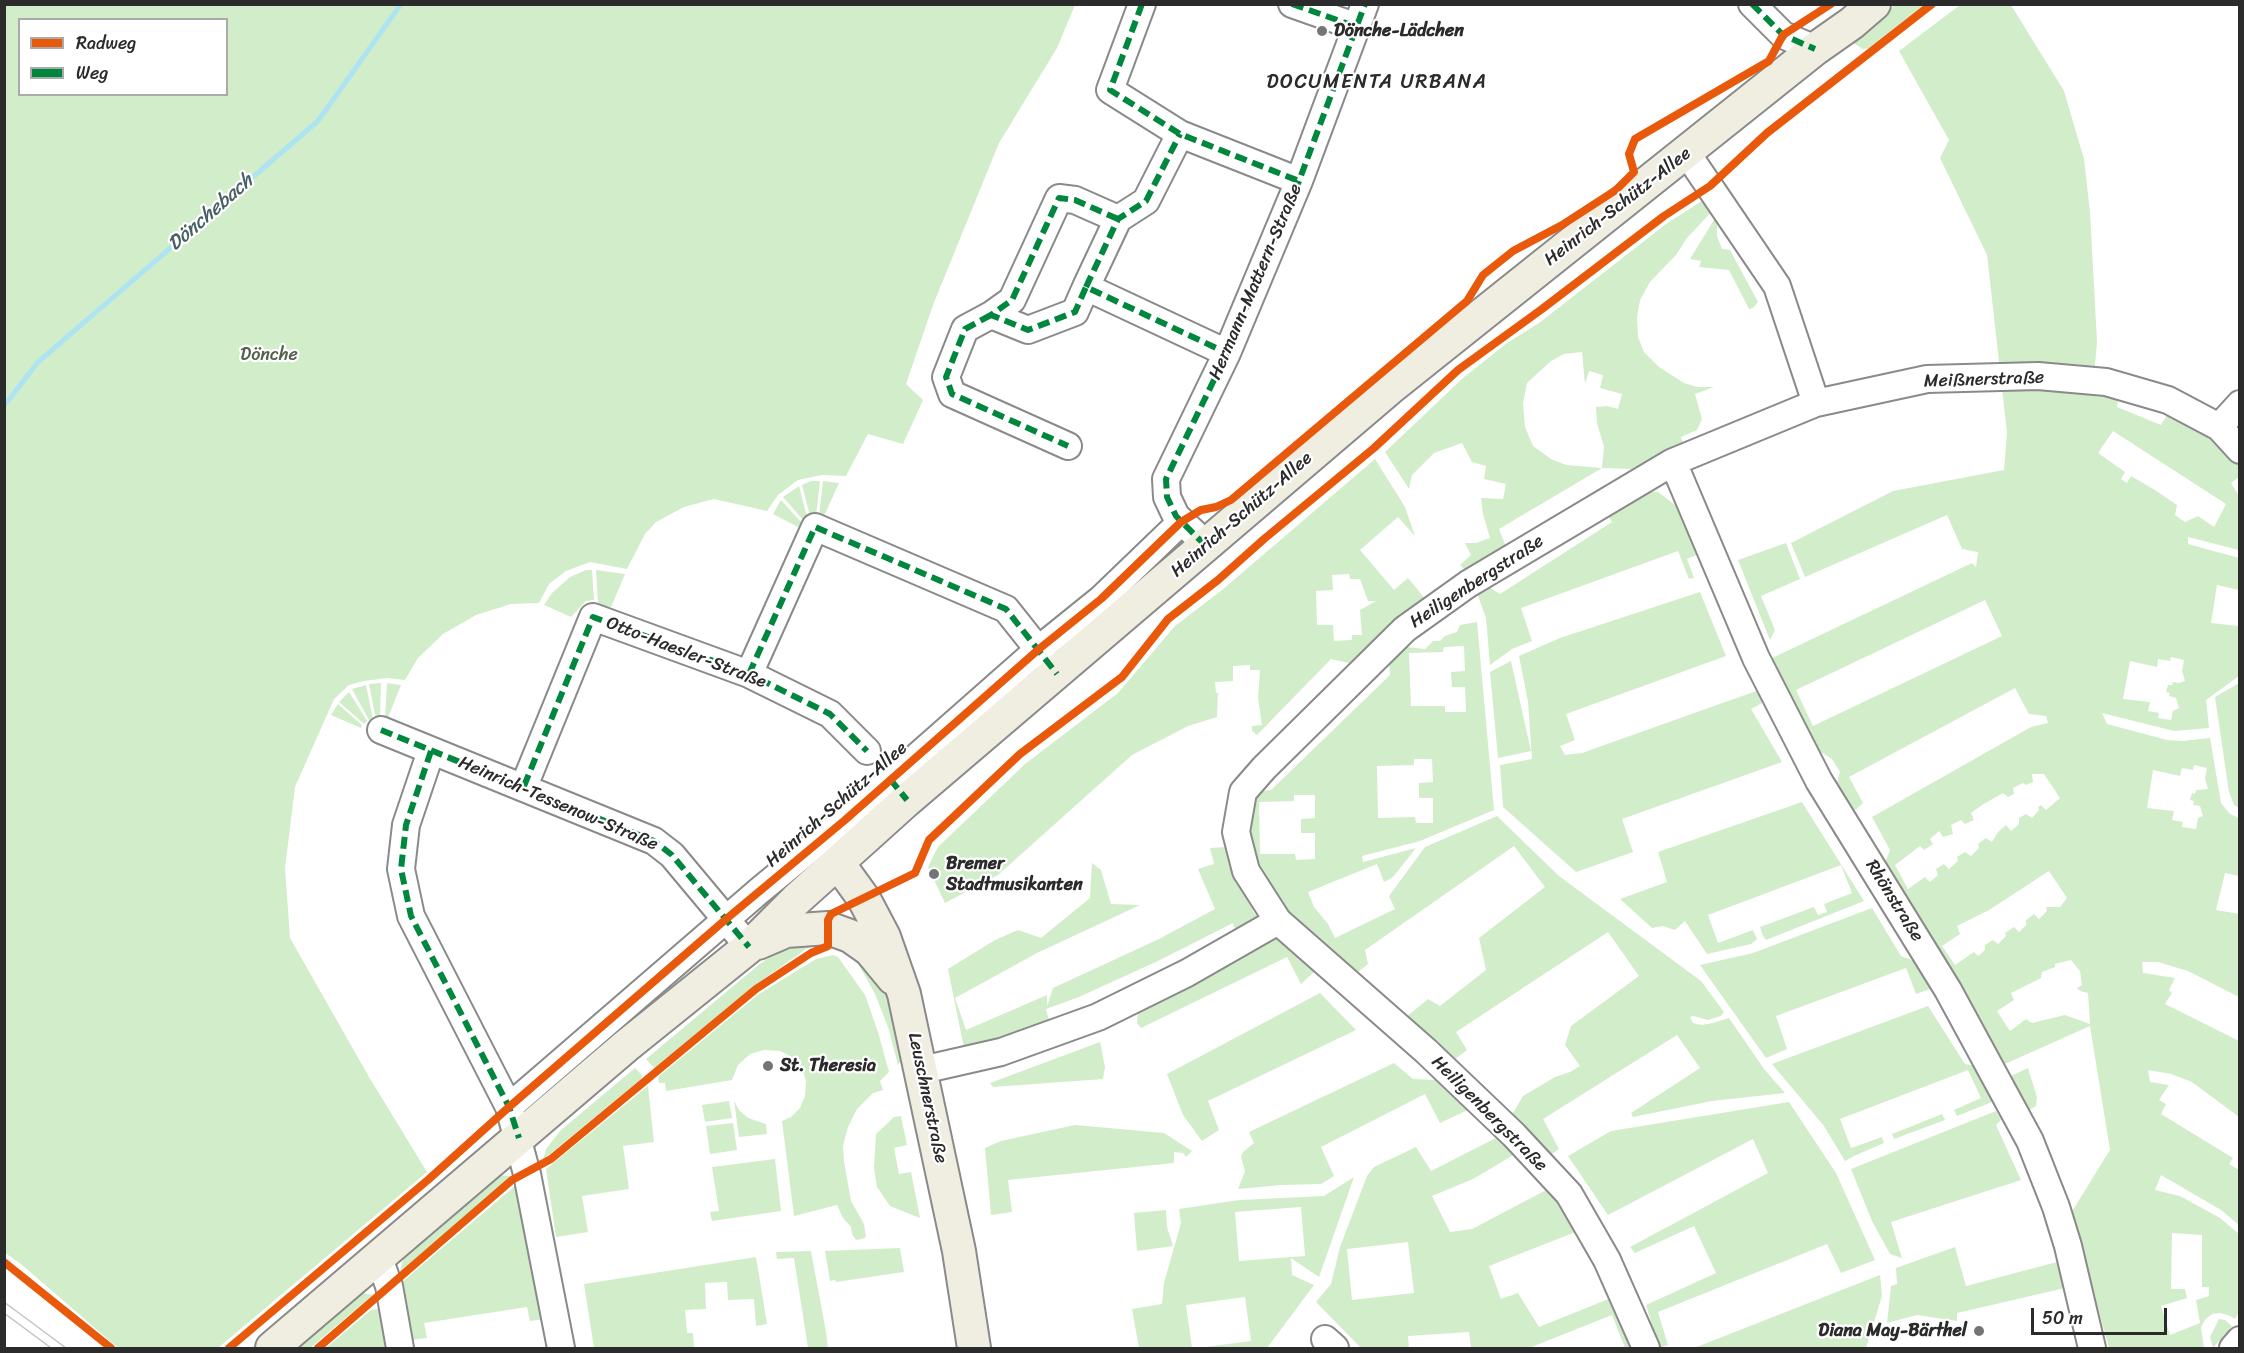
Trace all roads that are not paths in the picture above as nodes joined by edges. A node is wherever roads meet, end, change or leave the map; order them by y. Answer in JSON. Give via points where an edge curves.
{"nodes":[{"id":1,"x":1142,"y":4,"type":"edge"},
{"id":2,"x":1292,"y":4,"type":"edge"},
{"id":3,"x":1752,"y":4,"type":"edge"},
{"id":4,"x":1874,"y":4,"type":"edge"},
{"id":5,"x":1361,"y":16,"type":"edge"},
{"id":6,"x":1815,"y":49,"type":"junction"},
{"id":7,"x":1180,"y":134,"type":"junction"},
{"id":8,"x":1686,"y":152,"type":"junction"},
{"id":9,"x":1299,"y":181,"type":"junction"},
{"id":10,"x":1118,"y":219,"type":"junction"},
{"id":11,"x":1086,"y":287,"type":"junction"},
{"id":12,"x":991,"y":315,"type":"junction"},
{"id":13,"x":1227,"y":353,"type":"junction"},
{"id":14,"x":1816,"y":403,"type":"junction"},
{"id":15,"x":2240,"y":404,"type":"edge"},
{"id":16,"x":2219,"y":427,"type":"junction"},
{"id":17,"x":1068,"y":446,"type":"dead end"},
{"id":18,"x":2240,"y":450,"type":"edge"},
{"id":19,"x":1673,"y":462,"type":"junction"},
{"id":20,"x":1181,"y":522,"type":"junction"},
{"id":21,"x":1206,"y":546,"type":"junction"},
{"id":22,"x":1048,"y":662,"type":"junction"},
{"id":23,"x":749,"y":674,"type":"junction"},
{"id":24,"x":381,"y":730,"type":"dead end"},
{"id":25,"x":431,"y":751,"type":"junction"},
{"id":26,"x":867,"y":751,"type":"dead end"},
{"id":27,"x":524,"y":786,"type":"junction"},
{"id":28,"x":898,"y":790,"type":"junction"},
{"id":29,"x":838,"y":863,"type":"junction"},
{"id":30,"x":725,"y":920,"type":"junction"},
{"id":31,"x":1278,"y":921,"type":"junction"},
{"id":32,"x":749,"y":947,"type":"junction"},
{"id":33,"x":904,"y":994,"type":"junction"},
{"id":34,"x":922,"y":1071,"type":"junction"},
{"id":35,"x":509,"y":1107,"type":"junction"},
{"id":36,"x":519,"y":1138,"type":"junction"},
{"id":37,"x":379,"y":1258,"type":"junction"},
{"id":38,"x":2240,"y":1340,"type":"edge"},
{"id":39,"x":272,"y":1348,"type":"edge"},
{"id":40,"x":400,"y":1348,"type":"edge"},
{"id":41,"x":561,"y":1348,"type":"edge"},
{"id":42,"x":974,"y":1348,"type":"edge"},
{"id":43,"x":1646,"y":1348,"type":"edge"},
{"id":44,"x":2092,"y":1348,"type":"edge"},
{"id":45,"x":2233,"y":1348,"type":"edge"}],
"edges":[{"from":1,"to":7,"type":"street","via":[[1110,90]]},
{"from":2,"to":5,"type":"street"},
{"from":3,"to":6,"type":"street","via":[[1783,35]]},
{"from":4,"to":6,"type":"main road","name":"Heinrich-Schütz-Allee"},
{"from":5,"to":9,"type":"street","name":"Hermann-Mattern-Straße"},
{"from":6,"to":8,"type":"main road","name":"Heinrich-Schütz-Allee"},
{"from":7,"to":9,"type":"street"},
{"from":7,"to":10,"type":"street","via":[[1146,201]]},
{"from":8,"to":14,"type":"street","via":[[1777,286]]},
{"from":8,"to":21,"type":"main road","name":"Heinrich-Schütz-Allee","via":[[1390,388]]},
{"from":9,"to":13,"type":"street","name":"Hermann-Mattern-Straße"},
{"from":10,"to":11,"type":"street"},
{"from":10,"to":12,"type":"street","via":[[1075,200],[1059,198],[1012,300]]},
{"from":11,"to":12,"type":"street","via":[[1075,312],[1028,330]]},
{"from":11,"to":13,"type":"street"},
{"from":12,"to":17,"type":"street","via":[[965,329],[946,377],[952,394]]},
{"from":13,"to":20,"type":"street","name":"Hermann-Mattern-Straße","via":[[1166,479],[1167,497]]},
{"from":14,"to":16,"type":"street","name":"Meißnerstraße","via":[[1927,379],[2038,376],[2106,382],[2169,400]]},
{"from":14,"to":19,"type":"street","name":"Heiligenbergstraße"},
{"from":15,"to":16,"type":"street"},
{"from":16,"to":18,"type":"street","name":"Meißnerstraße"},
{"from":19,"to":31,"type":"street","name":"Heiligenbergstraße","via":[[1468,584],[1405,629],[1243,792],[1236,832],[1246,871]]},
{"from":19,"to":44,"type":"street","name":"Rhönstraße","via":[[1756,658],[1819,781],[1948,990],[2030,1141],[2068,1246]]},
{"from":20,"to":21,"type":"street","name":"Hermann-Mattern-Straße"},
{"from":20,"to":22,"type":"street","name":"Heinrich-Schütz-Allee","via":[[1101,598]]},
{"from":21,"to":22,"type":"main road","name":"Heinrich-Schütz-Allee"},
{"from":22,"to":23,"type":"street","via":[[1006,609],[815,527]]},
{"from":22,"to":28,"type":"main road","name":"Heinrich-Schütz-Allee"},
{"from":23,"to":26,"type":"street","name":"Otto-Haesler-Straße","via":[[830,714]]},
{"from":23,"to":27,"type":"street","name":"Otto-Haesler-Straße","via":[[593,617]]},
{"from":24,"to":25,"type":"street","name":"Heinrich-Tessenow-Straße"},
{"from":25,"to":27,"type":"street","name":"Heinrich-Tessenow-Straße"},
{"from":25,"to":35,"type":"street","via":[[406,825],[401,869],[411,916]]},
{"from":27,"to":30,"type":"street","name":"Heinrich-Tessenow-Straße","via":[[654,841],[672,855]]},
{"from":28,"to":29,"type":"main road","name":"Heinrich-Schütz-Allee"},
{"from":28,"to":30,"type":"street","name":"Heinrich-Schütz-Allee","via":[[846,820]]},
{"from":29,"to":32,"type":"main road","name":"Heinrich-Schütz-Allee"},
{"from":29,"to":33,"type":"main road","name":"Leuschnerstraße","via":[[864,899],[884,937]]},
{"from":30,"to":32,"type":"street","name":"Heinrich-Tessenow-Straße"},
{"from":30,"to":35,"type":"street","name":"Heinrich-Schütz-Allee"},
{"from":31,"to":34,"type":"street","via":[[1187,973],[1098,1017],[1001,1052]]},
{"from":31,"to":43,"type":"street","name":"Heiligenbergstraße","via":[[1426,1051],[1569,1194],[1606,1260]]},
{"from":32,"to":33,"type":"main road","via":[[786,931],[828,928],[850,936],[870,950]]},
{"from":32,"to":36,"type":"main road","name":"Heinrich-Schütz-Allee"},
{"from":33,"to":34,"type":"main road","name":"Leuschnerstraße"},
{"from":34,"to":42,"type":"main road","name":"Leuschnerstraße","via":[[959,1251]]},
{"from":35,"to":36,"type":"street"},
{"from":36,"to":37,"type":"main road","name":"Heinrich-Schütz-Allee"},
{"from":36,"to":41,"type":"street"},
{"from":37,"to":39,"type":"main road","name":"Heinrich-Schütz-Allee"},
{"from":37,"to":40,"type":"street","via":[[389,1286]]},
{"from":38,"to":45,"type":"street"}]}
